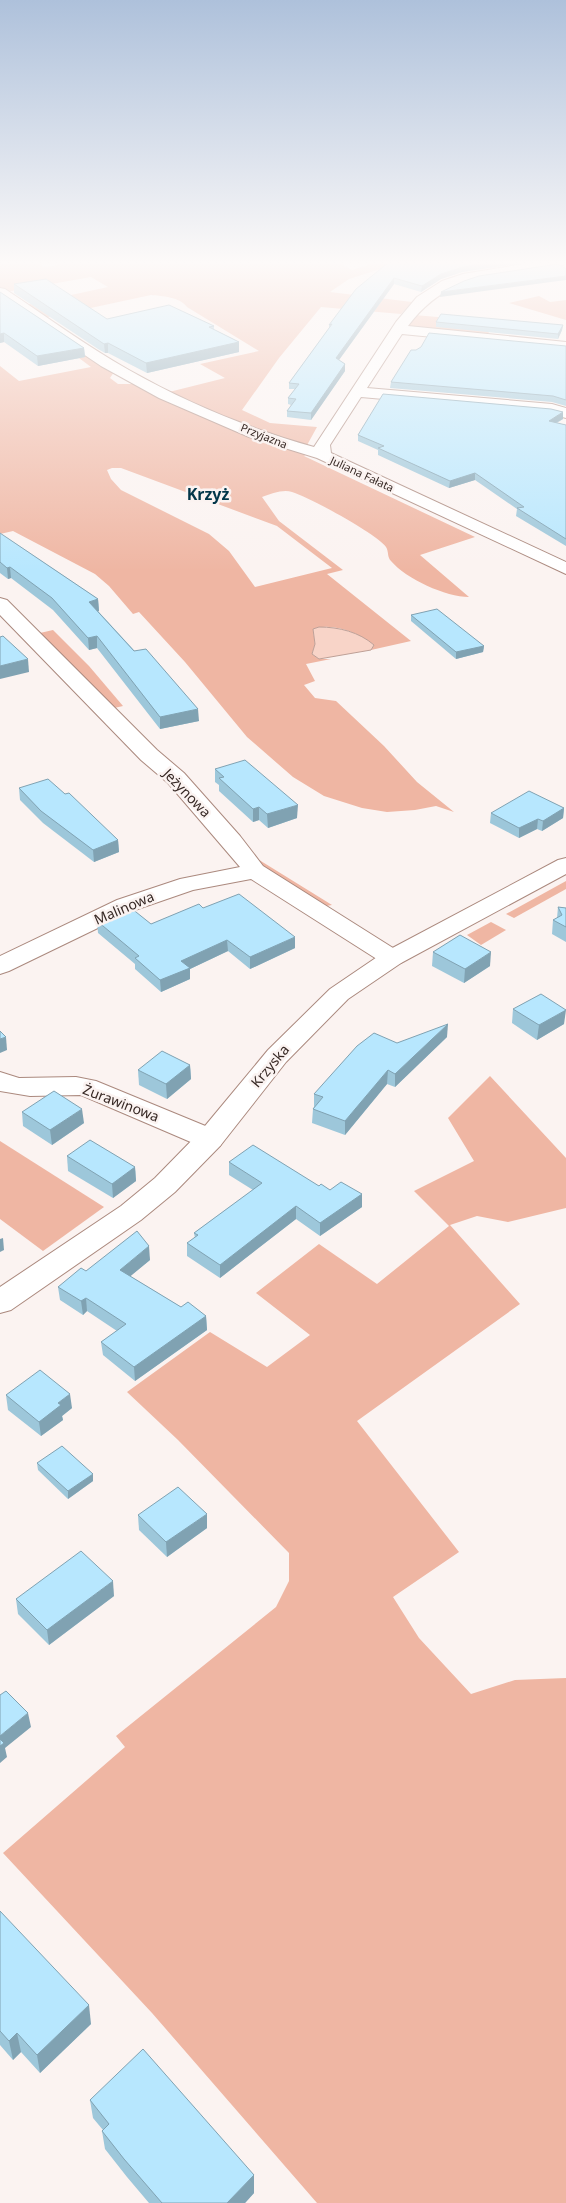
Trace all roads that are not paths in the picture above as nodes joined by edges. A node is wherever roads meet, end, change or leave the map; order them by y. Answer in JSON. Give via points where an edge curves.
{"nodes":[{"id":1,"x":113,"y":365,"type":"edge"},
{"id":2,"x":375,"y":365,"type":"edge"},
{"id":3,"x":357,"y":392,"type":"junction"},
{"id":4,"x":566,"y":413,"type":"edge"},
{"id":5,"x":323,"y":455,"type":"junction"},
{"id":6,"x":566,"y":569,"type":"edge"},
{"id":7,"x":0,"y":604,"type":"edge"},
{"id":8,"x":566,"y":865,"type":"edge"},
{"id":9,"x":255,"y":871,"type":"junction"},
{"id":10,"x":392,"y":958,"type":"junction"},
{"id":11,"x":0,"y":966,"type":"edge"},
{"id":12,"x":0,"y":1081,"type":"edge"},
{"id":13,"x":210,"y":1139,"type":"junction"},
{"id":14,"x":0,"y":1302,"type":"edge"}],
"edges":[{"from":1,"to":5,"type":"street","name":"Przyjazna","via":[[143,384],[251,431]]},
{"from":2,"to":3,"type":"street","name":"Juliana Fałata"},
{"from":3,"to":4,"type":"street","via":[[552,409]]},
{"from":3,"to":5,"type":"street","name":"Juliana Fałata","via":[[322,445]]},
{"from":5,"to":6,"type":"street","name":"Juliana Fałata"},
{"from":7,"to":9,"type":"street","name":"Jeżynowa","via":[[149,756],[176,778]]},
{"from":8,"to":10,"type":"street","name":"Krzyska"},
{"from":9,"to":10,"type":"street","name":"Jeżynowa"},
{"from":9,"to":11,"type":"street","name":"Malinowa","via":[[188,884],[126,905]]},
{"from":10,"to":13,"type":"street","name":"Krzyska","via":[[339,994],[315,1016],[277,1056]]},
{"from":12,"to":13,"type":"street","name":"Żurawinowa","via":[[28,1087],[86,1087]]},
{"from":13,"to":14,"type":"street","name":"Krzyska","via":[[170,1180],[131,1213]]}]}
